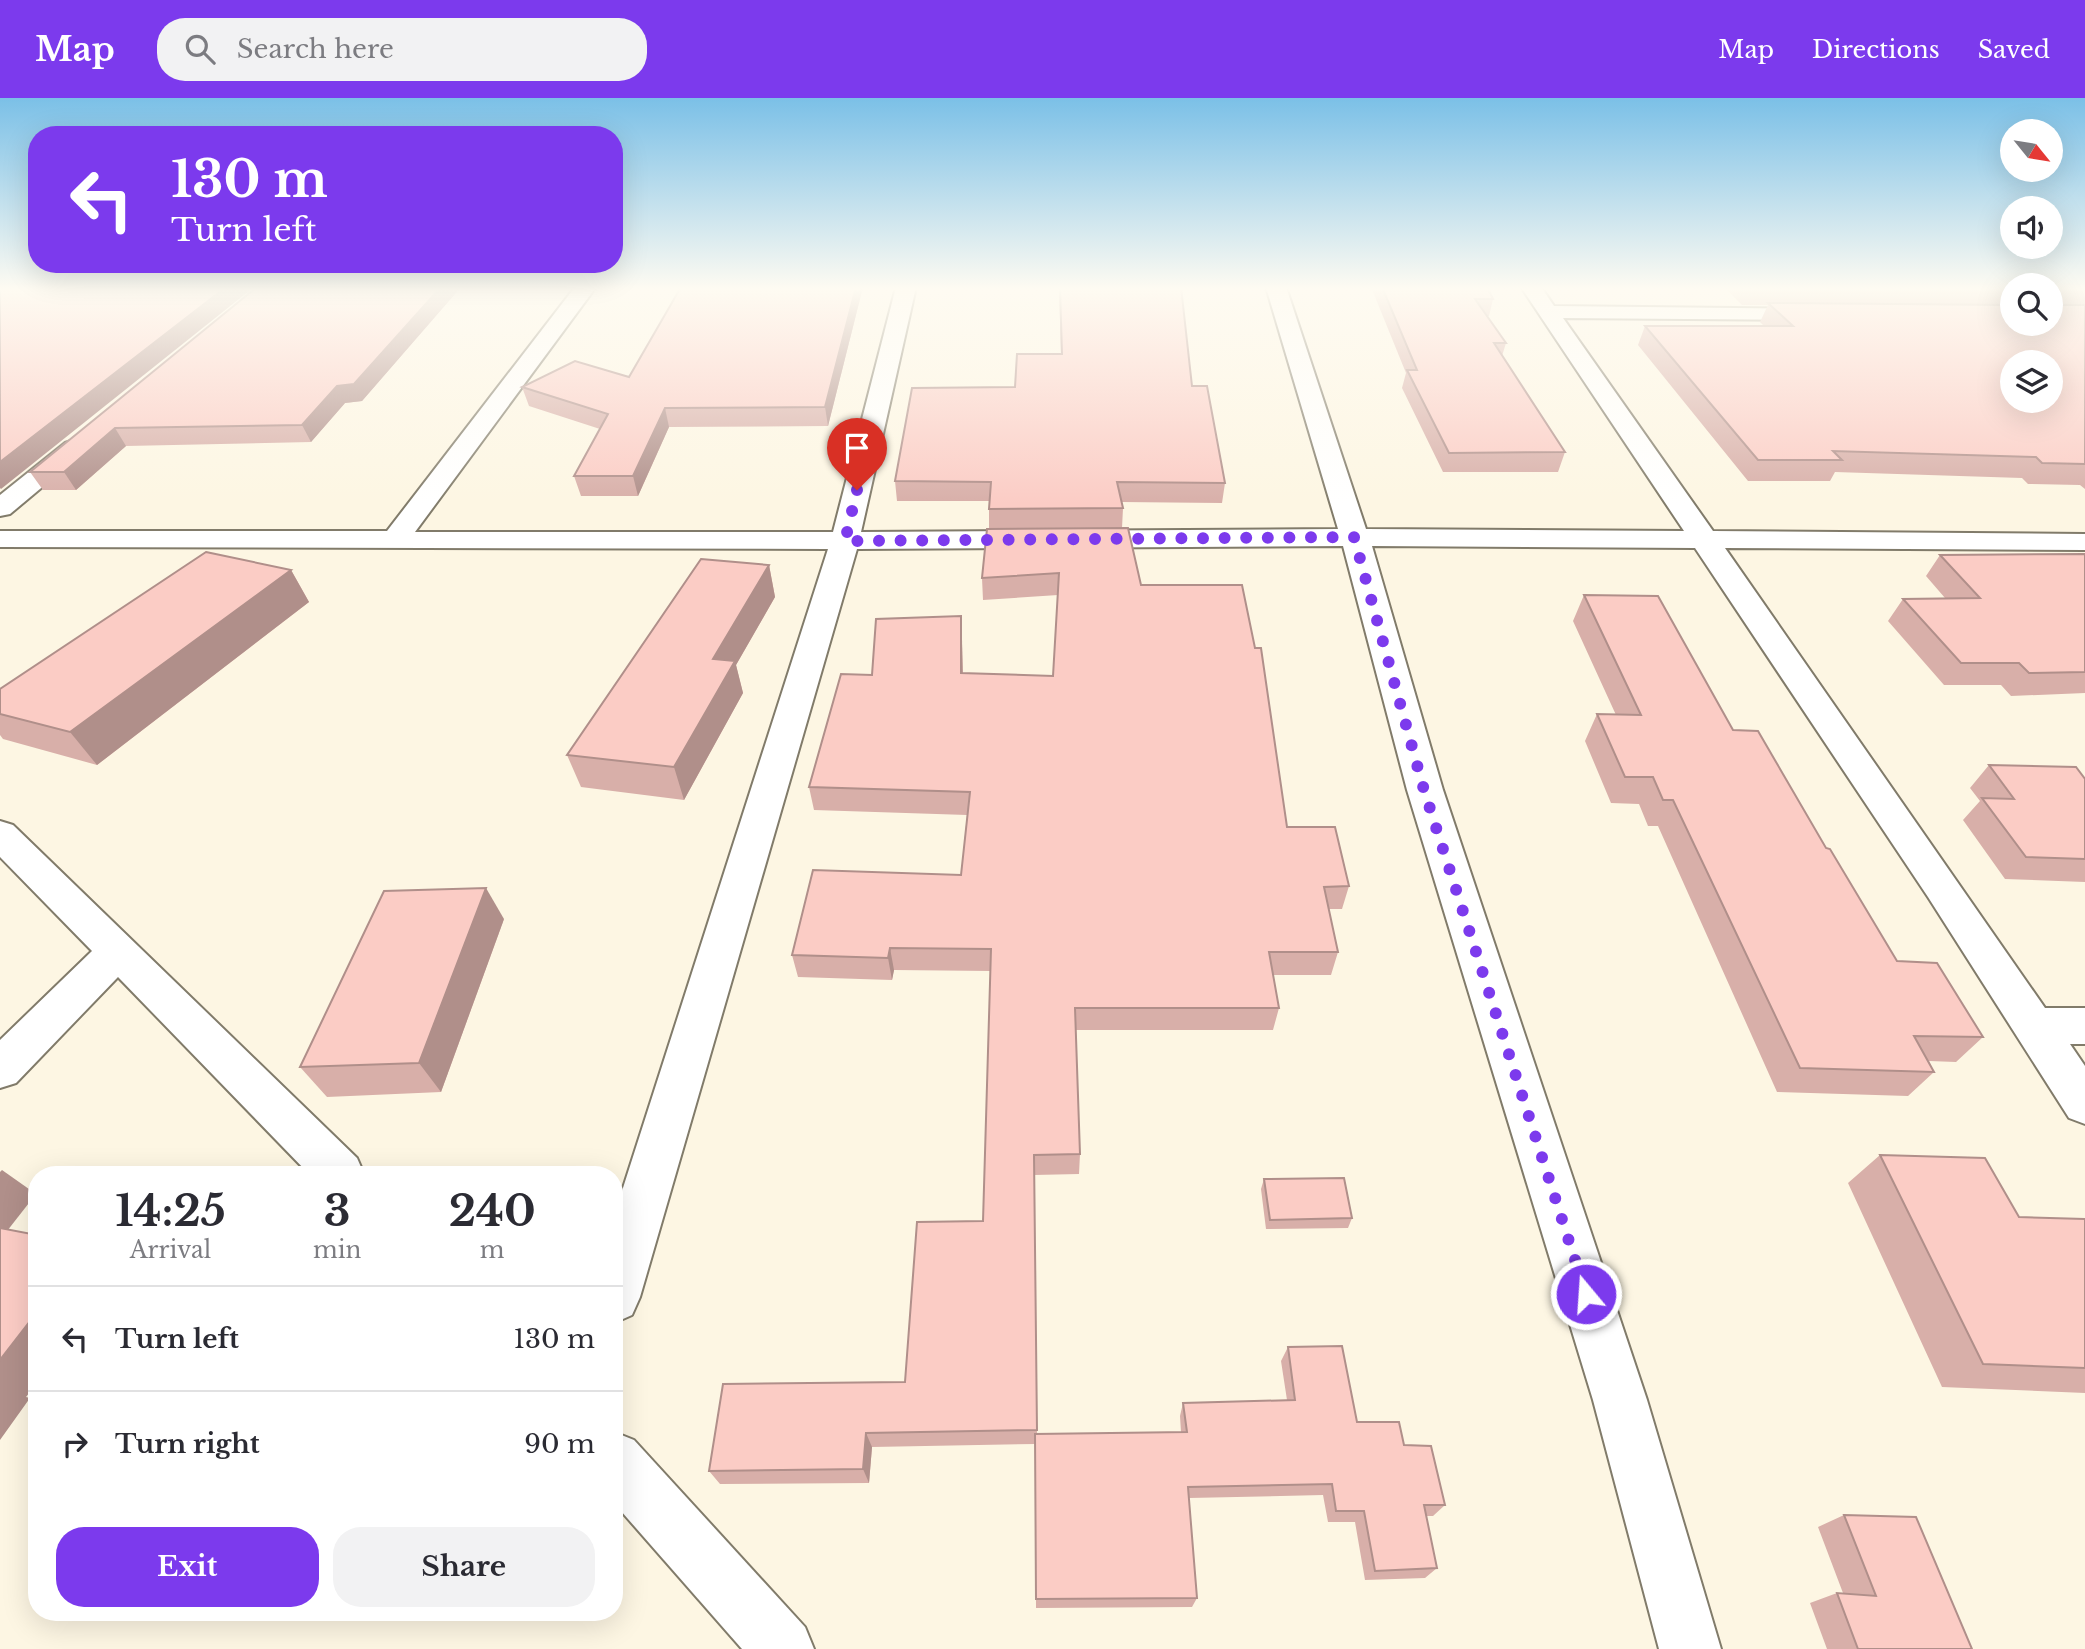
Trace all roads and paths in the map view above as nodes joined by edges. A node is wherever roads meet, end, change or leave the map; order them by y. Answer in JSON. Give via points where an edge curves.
{"nodes":[{"id":1,"x":531,"y":359,"type":"edge"},
{"id":2,"x":889,"y":359,"type":"edge"},
{"id":3,"x":1299,"y":359,"type":"edge"},
{"id":4,"x":1580,"y":359,"type":"edge"},
{"id":5,"x":87,"y":438,"type":"edge"},
{"id":6,"x":0,"y":508,"type":"edge"},
{"id":7,"x":1354,"y":537,"type":"junction"},
{"id":8,"x":0,"y":539,"type":"edge"},
{"id":9,"x":1703,"y":540,"type":"junction"},
{"id":10,"x":394,"y":541,"type":"junction"},
{"id":11,"x":845,"y":541,"type":"junction"},
{"id":12,"x":2085,"y":542,"type":"edge"},
{"id":13,"x":0,"y":834,"type":"edge"},
{"id":14,"x":118,"y":951,"type":"junction"},
{"id":15,"x":2035,"y":1026,"type":"junction"},
{"id":16,"x":2085,"y":1026,"type":"edge"},
{"id":17,"x":0,"y":1069,"type":"edge"},
{"id":18,"x":2085,"y":1104,"type":"edge"},
{"id":19,"x":332,"y":1166,"type":"edge"},
{"id":20,"x":623,"y":1268,"type":"edge"},
{"id":21,"x":623,"y":1470,"type":"edge"},
{"id":22,"x":783,"y":1649,"type":"edge"},
{"id":23,"x":1690,"y":1649,"type":"edge"}],
"edges":[{"from":1,"to":10,"type":"street"},
{"from":2,"to":11,"type":"street"},
{"from":3,"to":7,"type":"street"},
{"from":4,"to":9,"type":"street"},
{"from":5,"to":6,"type":"street"},
{"from":7,"to":9,"type":"street"},
{"from":7,"to":11,"type":"street"},
{"from":7,"to":23,"type":"street","via":[[1424,790],[1620,1400]]},
{"from":8,"to":10,"type":"street"},
{"from":9,"to":12,"type":"street"},
{"from":9,"to":15,"type":"street"},
{"from":10,"to":11,"type":"street"},
{"from":11,"to":20,"type":"street"},
{"from":13,"to":14,"type":"street"},
{"from":14,"to":17,"type":"street"},
{"from":14,"to":19,"type":"street"},
{"from":15,"to":16,"type":"street"},
{"from":15,"to":18,"type":"street"},
{"from":21,"to":22,"type":"street"}]}
